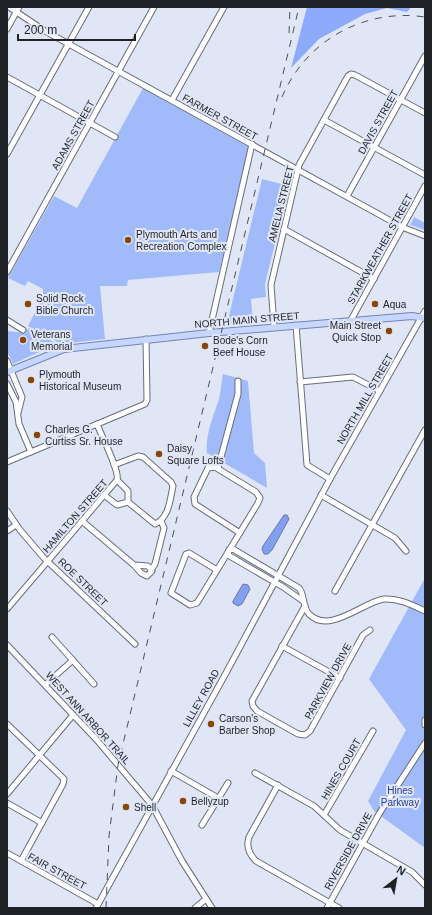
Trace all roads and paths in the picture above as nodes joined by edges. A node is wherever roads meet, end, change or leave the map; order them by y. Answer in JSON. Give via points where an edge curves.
{"nodes":[{"id":1,"x":9,"y":7,"type":"edge"},
{"id":2,"x":89,"y":7,"type":"edge"},
{"id":3,"x":154,"y":7,"type":"edge"},
{"id":4,"x":224,"y":7,"type":"edge"},
{"id":5,"x":18,"y":10,"type":"edge"},
{"id":6,"x":7,"y":29,"type":"edge"},
{"id":7,"x":68,"y":43,"type":"junction"},
{"id":8,"x":425,"y":56,"type":"edge"},
{"id":9,"x":118,"y":71,"type":"junction"},
{"id":10,"x":7,"y":77,"type":"edge"},
{"id":11,"x":40,"y":95,"type":"junction"},
{"id":12,"x":172,"y":100,"type":"junction"},
{"id":13,"x":400,"y":100,"type":"junction"},
{"id":14,"x":425,"y":114,"type":"edge"},
{"id":15,"x":324,"y":120,"type":"junction"},
{"id":16,"x":90,"y":122,"type":"junction"},
{"id":17,"x":115,"y":137,"type":"dead end"},
{"id":18,"x":252,"y":144,"type":"junction"},
{"id":19,"x":374,"y":147,"type":"junction"},
{"id":20,"x":7,"y":154,"type":"edge"},
{"id":21,"x":298,"y":169,"type":"junction"},
{"id":22,"x":425,"y":175,"type":"edge"},
{"id":23,"x":425,"y":186,"type":"edge"},
{"id":24,"x":347,"y":196,"type":"junction"},
{"id":25,"x":402,"y":227,"type":"junction"},
{"id":26,"x":284,"y":229,"type":"junction"},
{"id":27,"x":425,"y":236,"type":"edge"},
{"id":28,"x":7,"y":272,"type":"edge"},
{"id":29,"x":374,"y":279,"type":"junction"},
{"id":30,"x":424,"y":315,"type":"edge"},
{"id":31,"x":7,"y":320,"type":"edge"},
{"id":32,"x":351,"y":320,"type":"junction"},
{"id":33,"x":13,"y":324,"type":"junction"},
{"id":34,"x":296,"y":325,"type":"junction"},
{"id":35,"x":7,"y":326,"type":"edge"},
{"id":36,"x":274,"y":327,"type":"junction"},
{"id":37,"x":23,"y":330,"type":"dead end"},
{"id":38,"x":209,"y":333,"type":"junction"},
{"id":39,"x":146,"y":339,"type":"junction"},
{"id":40,"x":7,"y":361,"type":"edge"},
{"id":41,"x":10,"y":371,"type":"edge"},
{"id":42,"x":238,"y":381,"type":"dead end"},
{"id":43,"x":300,"y":382,"type":"junction"},
{"id":44,"x":7,"y":384,"type":"edge"},
{"id":45,"x":380,"y":391,"type":"junction"},
{"id":46,"x":18,"y":414,"type":"junction"},
{"id":47,"x":97,"y":424,"type":"junction"},
{"id":48,"x":425,"y":430,"type":"edge"},
{"id":49,"x":31,"y":452,"type":"junction"},
{"id":50,"x":7,"y":462,"type":"edge"},
{"id":51,"x":114,"y":465,"type":"junction"},
{"id":52,"x":218,"y":468,"type":"junction"},
{"id":53,"x":330,"y":479,"type":"junction"},
{"id":54,"x":117,"y":480,"type":"junction"},
{"id":55,"x":104,"y":495,"type":"junction"},
{"id":56,"x":321,"y":495,"type":"junction"},
{"id":57,"x":128,"y":502,"type":"junction"},
{"id":58,"x":7,"y":511,"type":"edge"},
{"id":59,"x":82,"y":521,"type":"junction"},
{"id":60,"x":161,"y":522,"type":"junction"},
{"id":61,"x":371,"y":524,"type":"junction"},
{"id":62,"x":16,"y":525,"type":"junction"},
{"id":63,"x":7,"y":531,"type":"edge"},
{"id":64,"x":240,"y":532,"type":"junction"},
{"id":65,"x":229,"y":550,"type":"junction"},
{"id":66,"x":406,"y":552,"type":"dead end"},
{"id":67,"x":48,"y":561,"type":"junction"},
{"id":68,"x":134,"y":565,"type":"junction"},
{"id":69,"x":152,"y":570,"type":"junction"},
{"id":70,"x":217,"y":570,"type":"junction"},
{"id":71,"x":278,"y":576,"type":"junction"},
{"id":72,"x":275,"y":582,"type":"junction"},
{"id":73,"x":335,"y":592,"type":"dead end"},
{"id":74,"x":304,"y":604,"type":"junction"},
{"id":75,"x":7,"y":609,"type":"edge"},
{"id":76,"x":425,"y":611,"type":"edge"},
{"id":77,"x":370,"y":630,"type":"dead end"},
{"id":78,"x":52,"y":638,"type":"dead end"},
{"id":79,"x":135,"y":644,"type":"dead end"},
{"id":80,"x":7,"y":645,"type":"edge"},
{"id":81,"x":282,"y":646,"type":"junction"},
{"id":82,"x":73,"y":660,"type":"junction"},
{"id":83,"x":340,"y":678,"type":"junction"},
{"id":84,"x":46,"y":684,"type":"junction"},
{"id":85,"x":94,"y":684,"type":"dead end"},
{"id":86,"x":73,"y":715,"type":"junction"},
{"id":87,"x":425,"y":720,"type":"edge"},
{"id":88,"x":7,"y":724,"type":"edge"},
{"id":89,"x":425,"y":726,"type":"edge"},
{"id":90,"x":373,"y":731,"type":"dead end"},
{"id":91,"x":425,"y":742,"type":"edge"},
{"id":92,"x":39,"y":755,"type":"junction"},
{"id":93,"x":171,"y":771,"type":"junction"},
{"id":94,"x":255,"y":772,"type":"dead end"},
{"id":95,"x":228,"y":784,"type":"dead end"},
{"id":96,"x":278,"y":785,"type":"junction"},
{"id":97,"x":7,"y":794,"type":"edge"},
{"id":98,"x":218,"y":798,"type":"junction"},
{"id":99,"x":7,"y":803,"type":"edge"},
{"id":100,"x":152,"y":805,"type":"junction"},
{"id":101,"x":324,"y":815,"type":"junction"},
{"id":102,"x":42,"y":823,"type":"junction"},
{"id":103,"x":202,"y":825,"type":"dead end"},
{"id":104,"x":362,"y":844,"type":"junction"},
{"id":105,"x":7,"y":853,"type":"edge"},
{"id":106,"x":21,"y":861,"type":"junction"},
{"id":107,"x":425,"y":885,"type":"edge"},
{"id":108,"x":207,"y":901,"type":"junction"},
{"id":109,"x":330,"y":902,"type":"junction"},
{"id":110,"x":97,"y":906,"type":"edge"},
{"id":111,"x":195,"y":908,"type":"edge"},
{"id":112,"x":200,"y":908,"type":"edge"},
{"id":113,"x":212,"y":908,"type":"edge"},
{"id":114,"x":326,"y":908,"type":"edge"},
{"id":115,"x":339,"y":908,"type":"edge"}],
"edges":[{"from":1,"to":5,"type":"street","name":"FARMER STREET"},
{"from":2,"to":7,"type":"street"},
{"from":3,"to":9,"type":"street","name":"ADAMS STREET"},
{"from":4,"to":12,"type":"street"},
{"from":5,"to":6,"type":"street"},
{"from":5,"to":7,"type":"street","name":"FARMER STREET"},
{"from":7,"to":9,"type":"street","name":"FARMER STREET"},
{"from":7,"to":11,"type":"street"},
{"from":8,"to":13,"type":"street","name":"DAVIS STREET"},
{"from":9,"to":12,"type":"street","name":"FARMER STREET"},
{"from":9,"to":16,"type":"street","name":"ADAMS STREET"},
{"from":10,"to":11,"type":"street"},
{"from":11,"to":16,"type":"street"},
{"from":11,"to":20,"type":"street"},
{"from":12,"to":18,"type":"street","name":"FARMER STREET"},
{"from":13,"to":14,"type":"street"},
{"from":13,"to":15,"type":"street","name":"AMELIA STREET","via":[[351,74]]},
{"from":13,"to":19,"type":"street","name":"DAVIS STREET"},
{"from":15,"to":19,"type":"street"},
{"from":15,"to":21,"type":"street","name":"AMELIA STREET"},
{"from":16,"to":17,"type":"street"},
{"from":16,"to":28,"type":"street","name":"ADAMS STREET"},
{"from":18,"to":21,"type":"street","name":"FARMER STREET"},
{"from":18,"to":38,"type":"street"},
{"from":19,"to":22,"type":"street"},
{"from":19,"to":24,"type":"street","name":"DAVIS STREET"},
{"from":21,"to":24,"type":"street","name":"FARMER STREET"},
{"from":21,"to":26,"type":"street","name":"AMELIA STREET"},
{"from":23,"to":25,"type":"street","name":"STARKWEATHER STREET"},
{"from":24,"to":25,"type":"street","name":"FARMER STREET"},
{"from":25,"to":27,"type":"street","name":"FARMER STREET"},
{"from":25,"to":29,"type":"street","name":"STARKWEATHER STREET"},
{"from":26,"to":29,"type":"street"},
{"from":26,"to":36,"type":"street","name":"AMELIA STREET","via":[[271,285]]},
{"from":29,"to":32,"type":"street","name":"STARKWEATHER STREET"},
{"from":30,"to":32,"type":"main road","name":"NORTH MAIN STREET"},
{"from":30,"to":45,"type":"street","name":"NORTH MILL STREET"},
{"from":31,"to":33,"type":"street"},
{"from":32,"to":34,"type":"main road","name":"NORTH MAIN STREET"},
{"from":33,"to":35,"type":"street"},
{"from":33,"to":37,"type":"street"},
{"from":34,"to":36,"type":"main road","name":"NORTH MAIN STREET"},
{"from":34,"to":43,"type":"street"},
{"from":36,"to":38,"type":"main road","name":"NORTH MAIN STREET"},
{"from":38,"to":39,"type":"main road","name":"NORTH MAIN STREET"},
{"from":39,"to":41,"type":"main road","name":"NORTH MAIN STREET","via":[[57,351]]},
{"from":39,"to":47,"type":"street","via":[[144,405]]},
{"from":40,"to":41,"type":"street"},
{"from":41,"to":46,"type":"street","via":[[22,397]]},
{"from":42,"to":52,"type":"street","via":[[238,394]]},
{"from":43,"to":45,"type":"street","via":[[353,377]]},
{"from":43,"to":53,"type":"street","via":[[307,464]]},
{"from":44,"to":46,"type":"street","via":[[16,402]]},
{"from":45,"to":53,"type":"street","name":"NORTH MILL STREET"},
{"from":46,"to":49,"type":"street","via":[[21,431]]},
{"from":47,"to":49,"type":"street"},
{"from":47,"to":51,"type":"street","name":"HAMILTON STREET"},
{"from":48,"to":61,"type":"street"},
{"from":49,"to":50,"type":"street"},
{"from":51,"to":54,"type":"street","name":"HAMILTON STREET"},
{"from":51,"to":60,"type":"street","via":[[134,456],[143,457],[171,482],[173,486],[166,514]]},
{"from":52,"to":64,"type":"street","via":[[259,495],[258,503]]},
{"from":52,"to":64,"type":"street","via":[[208,468],[194,497],[195,504]]},
{"from":53,"to":56,"type":"street","name":"NORTH MILL STREET"},
{"from":54,"to":55,"type":"street","name":"HAMILTON STREET"},
{"from":54,"to":57,"type":"street","via":[[128,491]]},
{"from":55,"to":57,"type":"street","via":[[117,505]]},
{"from":55,"to":59,"type":"street","name":"HAMILTON STREET"},
{"from":56,"to":61,"type":"street"},
{"from":56,"to":71,"type":"street","name":"LILLEY ROAD"},
{"from":57,"to":60,"type":"street","via":[[150,521],[155,524]]},
{"from":58,"to":62,"type":"street","name":"ROE STREET"},
{"from":59,"to":67,"type":"street","name":"HAMILTON STREET"},
{"from":59,"to":68,"type":"street"},
{"from":60,"to":69,"type":"street","via":[[164,528]]},
{"from":61,"to":66,"type":"street","via":[[400,543]]},
{"from":61,"to":73,"type":"street"},
{"from":62,"to":63,"type":"street"},
{"from":62,"to":67,"type":"street","name":"ROE STREET"},
{"from":64,"to":65,"type":"street"},
{"from":65,"to":70,"type":"street"},
{"from":65,"to":71,"type":"street","via":[[233,549]]},
{"from":65,"to":72,"type":"street","via":[[228,555]]},
{"from":67,"to":75,"type":"street","name":"HAMILTON STREET"},
{"from":67,"to":79,"type":"street","name":"ROE STREET"},
{"from":68,"to":69,"type":"street","via":[[148,566]]},
{"from":68,"to":69,"type":"street","via":[[147,576]]},
{"from":70,"to":70,"type":"street","via":[[194,606],[171,594],[186,554],[189,553]]},
{"from":71,"to":72,"type":"street","name":"LILLEY ROAD"},
{"from":71,"to":74,"type":"street","via":[[299,588],[303,594]]},
{"from":72,"to":74,"type":"street","via":[[299,596]]},
{"from":72,"to":93,"type":"street","name":"LILLEY ROAD"},
{"from":74,"to":76,"type":"street","via":[[313,617],[331,620],[384,599],[409,603]]},
{"from":74,"to":81,"type":"street","name":"PARKVIEW DRIVE"},
{"from":77,"to":83,"type":"street","name":"PARKVIEW DRIVE","via":[[363,635]]},
{"from":78,"to":82,"type":"street"},
{"from":80,"to":84,"type":"street","name":"WEST ANN ARBOR TRAIL"},
{"from":81,"to":83,"type":"street"},
{"from":81,"to":83,"type":"street","name":"PARKVIEW DRIVE","via":[[253,698],[252,704],[256,711],[298,734],[305,735],[310,731]]},
{"from":82,"to":84,"type":"street"},
{"from":82,"to":85,"type":"street"},
{"from":84,"to":86,"type":"street","name":"WEST ANN ARBOR TRAIL"},
{"from":86,"to":92,"type":"street"},
{"from":86,"to":100,"type":"street","name":"WEST ANN ARBOR TRAIL"},
{"from":87,"to":89,"type":"street"},
{"from":88,"to":92,"type":"street"},
{"from":90,"to":101,"type":"street","name":"HINES COURT"},
{"from":91,"to":104,"type":"street","name":"RIVERSIDE DRIVE"},
{"from":92,"to":97,"type":"street"},
{"from":92,"to":102,"type":"street","via":[[64,781]]},
{"from":93,"to":98,"type":"street"},
{"from":93,"to":100,"type":"street","name":"LILLEY ROAD"},
{"from":94,"to":96,"type":"street"},
{"from":95,"to":98,"type":"street"},
{"from":96,"to":101,"type":"street","via":[[308,802]]},
{"from":96,"to":109,"type":"street","via":[[249,836],[249,852],[256,861]]},
{"from":98,"to":103,"type":"street"},
{"from":99,"to":102,"type":"street"},
{"from":100,"to":108,"type":"street","name":"WEST ANN ARBOR TRAIL"},
{"from":100,"to":110,"type":"street","name":"LILLEY ROAD"},
{"from":101,"to":104,"type":"street","via":[[340,830]]},
{"from":102,"to":106,"type":"street"},
{"from":104,"to":107,"type":"street","via":[[412,872]]},
{"from":104,"to":109,"type":"street","name":"RIVERSIDE DRIVE"},
{"from":105,"to":106,"type":"street","name":"FAIR STREET"},
{"from":106,"to":110,"type":"street","name":"FAIR STREET"},
{"from":108,"to":111,"type":"street"},
{"from":108,"to":112,"type":"street"},
{"from":108,"to":113,"type":"street","name":"WEST ANN ARBOR TRAIL"},
{"from":109,"to":114,"type":"street","name":"RIVERSIDE DRIVE"},
{"from":109,"to":115,"type":"street"}]}
